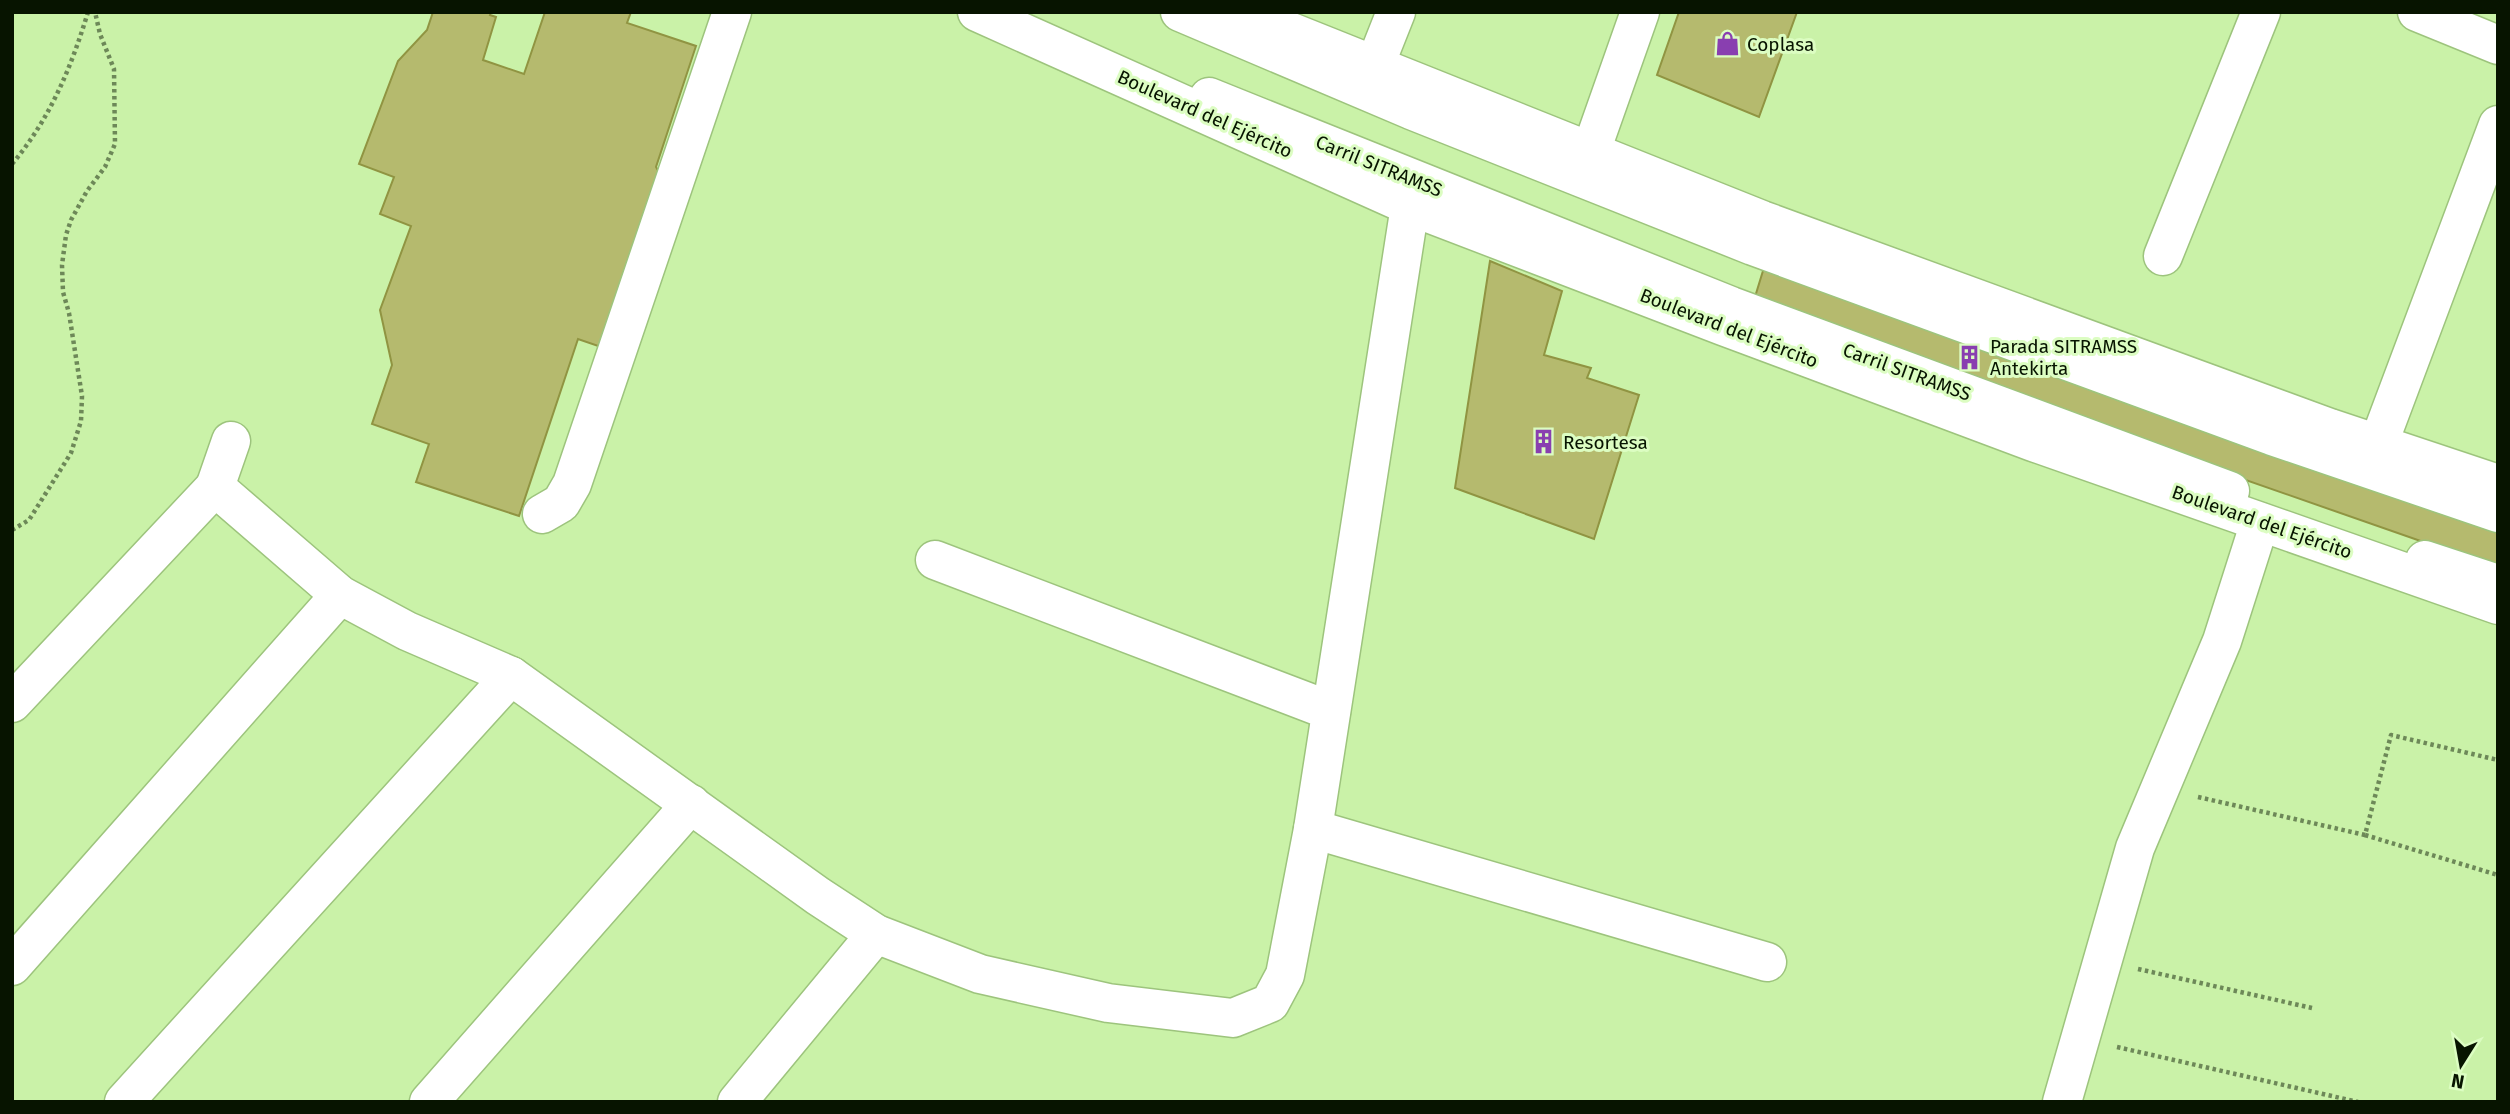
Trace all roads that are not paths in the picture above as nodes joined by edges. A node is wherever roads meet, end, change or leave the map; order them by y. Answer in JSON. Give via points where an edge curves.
{"nodes":[{"id":1,"x":977,"y":12,"type":"edge"},
{"id":2,"x":1014,"y":12,"type":"edge"},
{"id":3,"x":1180,"y":12,"type":"edge"},
{"id":4,"x":1241,"y":12,"type":"edge"},
{"id":5,"x":1396,"y":12,"type":"edge"},
{"id":6,"x":1640,"y":12,"type":"edge"},
{"id":7,"x":2261,"y":12,"type":"edge"},
{"id":8,"x":2417,"y":12,"type":"edge"},
{"id":9,"x":730,"y":13,"type":"edge"},
{"id":10,"x":2498,"y":44,"type":"edge"},
{"id":11,"x":1375,"y":65,"type":"junction"},
{"id":12,"x":2498,"y":125,"type":"edge"},
{"id":13,"x":1591,"y":151,"type":"junction"},
{"id":14,"x":1410,"y":206,"type":"junction"},
{"id":15,"x":2163,"y":256,"type":"dead end"},
{"id":16,"x":231,"y":441,"type":"dead end"},
{"id":17,"x":2378,"y":445,"type":"junction"},
{"id":18,"x":2498,"y":485,"type":"edge"},
{"id":19,"x":215,"y":487,"type":"junction"},
{"id":20,"x":2498,"y":513,"type":"edge"},
{"id":21,"x":542,"y":514,"type":"dead end"},
{"id":22,"x":2260,"y":522,"type":"junction"},
{"id":23,"x":935,"y":560,"type":"dead end"},
{"id":24,"x":2498,"y":584,"type":"edge"},
{"id":25,"x":340,"y":595,"type":"junction"},
{"id":26,"x":2498,"y":605,"type":"edge"},
{"id":27,"x":511,"y":676,"type":"junction"},
{"id":28,"x":12,"y":703,"type":"edge"},
{"id":29,"x":1331,"y":711,"type":"junction"},
{"id":30,"x":691,"y":804,"type":"junction"},
{"id":31,"x":1312,"y":829,"type":"junction"},
{"id":32,"x":876,"y":934,"type":"junction"},
{"id":33,"x":1767,"y":961,"type":"dead end"},
{"id":34,"x":12,"y":967,"type":"edge"},
{"id":35,"x":124,"y":1102,"type":"edge"},
{"id":36,"x":429,"y":1102,"type":"edge"},
{"id":37,"x":737,"y":1102,"type":"edge"},
{"id":38,"x":2062,"y":1102,"type":"edge"}],
"edges":[{"from":1,"to":14,"type":"main road","name":"Boulevard del Ejército"},
{"from":2,"to":24,"type":"main road","name":"Carril SITRAMSS","via":[[1190,89],[1731,306],[2199,480]]},
{"from":3,"to":20,"type":"main road","via":[[1411,110],[1777,255],[2272,436]]},
{"from":4,"to":11,"type":"main road"},
{"from":5,"to":11,"type":"main road"},
{"from":6,"to":13,"type":"main road"},
{"from":7,"to":15,"type":"main road"},
{"from":8,"to":10,"type":"main road"},
{"from":9,"to":21,"type":"main road","via":[[572,484],[561,503]]},
{"from":11,"to":13,"type":"main road"},
{"from":12,"to":17,"type":"main road"},
{"from":13,"to":17,"type":"main road","via":[[1762,220]]},
{"from":14,"to":22,"type":"main road","name":"Boulevard del Ejército"},
{"from":14,"to":29,"type":"main road"},
{"from":16,"to":19,"type":"main road"},
{"from":17,"to":18,"type":"main road"},
{"from":19,"to":25,"type":"main road"},
{"from":19,"to":28,"type":"main road"},
{"from":22,"to":26,"type":"main road","name":"Boulevard del Ejército"},
{"from":22,"to":38,"type":"main road","via":[[2222,641],[2135,848]]},
{"from":23,"to":29,"type":"main road"},
{"from":25,"to":27,"type":"main road","via":[[407,631]]},
{"from":25,"to":34,"type":"main road"},
{"from":27,"to":30,"type":"main road"},
{"from":27,"to":35,"type":"main road"},
{"from":29,"to":31,"type":"main road"},
{"from":30,"to":32,"type":"main road"},
{"from":30,"to":36,"type":"main road"},
{"from":31,"to":32,"type":"main road","via":[[1285,975],[1270,1003],[1233,1018],[1108,1003],[981,974]]},
{"from":31,"to":33,"type":"main road"},
{"from":32,"to":37,"type":"main road"}]}
